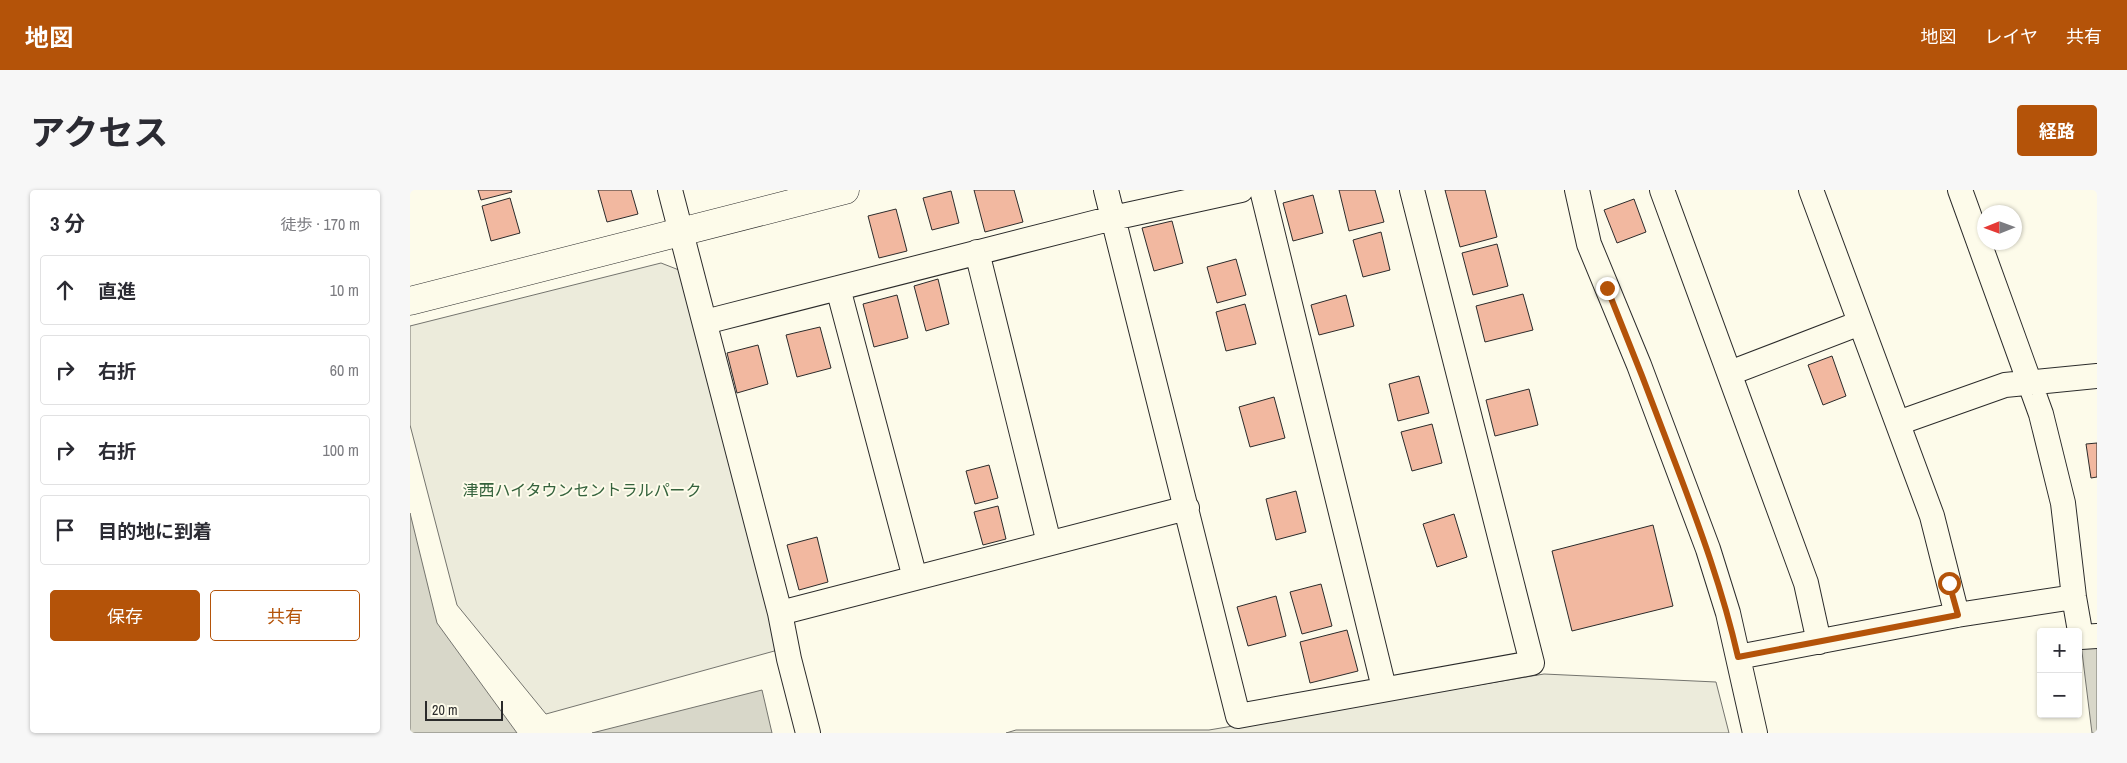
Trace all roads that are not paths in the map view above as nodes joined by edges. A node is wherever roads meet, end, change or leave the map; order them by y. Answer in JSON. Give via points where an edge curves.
{"nodes":[{"id":1,"x":670,"y":190,"type":"edge"},
{"id":2,"x":845,"y":190,"type":"edge"},
{"id":3,"x":1106,"y":190,"type":"edge"},
{"id":4,"x":1241,"y":190,"type":"edge"},
{"id":5,"x":1262,"y":190,"type":"edge"},
{"id":6,"x":1412,"y":190,"type":"edge"},
{"id":7,"x":1577,"y":190,"type":"edge"},
{"id":8,"x":1662,"y":190,"type":"edge"},
{"id":9,"x":1811,"y":190,"type":"edge"},
{"id":10,"x":1960,"y":190,"type":"edge"},
{"id":11,"x":1112,"y":218,"type":"junction"},
{"id":12,"x":681,"y":232,"type":"junction"},
{"id":13,"x":977,"y":252,"type":"junction"},
{"id":14,"x":838,"y":288,"type":"junction"},
{"id":15,"x":410,"y":301,"type":"edge"},
{"id":16,"x":705,"y":322,"type":"junction"},
{"id":17,"x":1860,"y":323,"type":"junction"},
{"id":18,"x":1730,"y":373,"type":"junction"},
{"id":19,"x":2097,"y":376,"type":"edge"},
{"id":20,"x":2031,"y":383,"type":"junction"},
{"id":21,"x":1898,"y":423,"type":"junction"},
{"id":22,"x":1186,"y":508,"type":"junction"},
{"id":23,"x":1049,"y":543,"type":"junction"},
{"id":24,"x":915,"y":578,"type":"junction"},
{"id":25,"x":2074,"y":598,"type":"junction"},
{"id":26,"x":780,"y":613,"type":"junction"},
{"id":27,"x":1958,"y":615,"type":"junction"},
{"id":28,"x":2097,"y":636,"type":"edge"},
{"id":29,"x":1819,"y":642,"type":"junction"},
{"id":30,"x":1738,"y":657,"type":"junction"},
{"id":31,"x":1384,"y":688,"type":"junction"},
{"id":32,"x":1252,"y":723,"type":"edge"},
{"id":33,"x":808,"y":733,"type":"edge"},
{"id":34,"x":1755,"y":733,"type":"edge"}],
"edges":[{"from":1,"to":12,"type":"street"},
{"from":2,"to":12,"type":"street"},
{"from":3,"to":11,"type":"street"},
{"from":4,"to":11,"type":"street"},
{"from":5,"to":31,"type":"street"},
{"from":6,"to":31,"type":"street","via":[[1532,663]]},
{"from":7,"to":30,"type":"street","via":[[1589,244],[1639,365],[1708,549]]},
{"from":8,"to":18,"type":"street"},
{"from":9,"to":17,"type":"street"},
{"from":10,"to":20,"type":"street"},
{"from":11,"to":13,"type":"street"},
{"from":11,"to":22,"type":"street"},
{"from":12,"to":15,"type":"street"},
{"from":12,"to":16,"type":"street"},
{"from":13,"to":14,"type":"street"},
{"from":13,"to":23,"type":"street"},
{"from":14,"to":16,"type":"street"},
{"from":14,"to":24,"type":"street"},
{"from":16,"to":26,"type":"street"},
{"from":17,"to":18,"type":"street"},
{"from":17,"to":21,"type":"street"},
{"from":18,"to":29,"type":"street","via":[[1806,583]]},
{"from":19,"to":20,"type":"street"},
{"from":20,"to":21,"type":"street","via":[[2005,385]]},
{"from":20,"to":25,"type":"street","via":[[2063,503]]},
{"from":21,"to":27,"type":"street","via":[[1932,516]]},
{"from":22,"to":23,"type":"street"},
{"from":22,"to":32,"type":"street","via":[[1238,716]]},
{"from":23,"to":24,"type":"street"},
{"from":24,"to":26,"type":"street"},
{"from":25,"to":27,"type":"street"},
{"from":25,"to":28,"type":"street","via":[[2081,637]]},
{"from":26,"to":33,"type":"street"},
{"from":27,"to":29,"type":"street"},
{"from":29,"to":30,"type":"street"},
{"from":30,"to":34,"type":"street"},
{"from":31,"to":32,"type":"street"}]}
